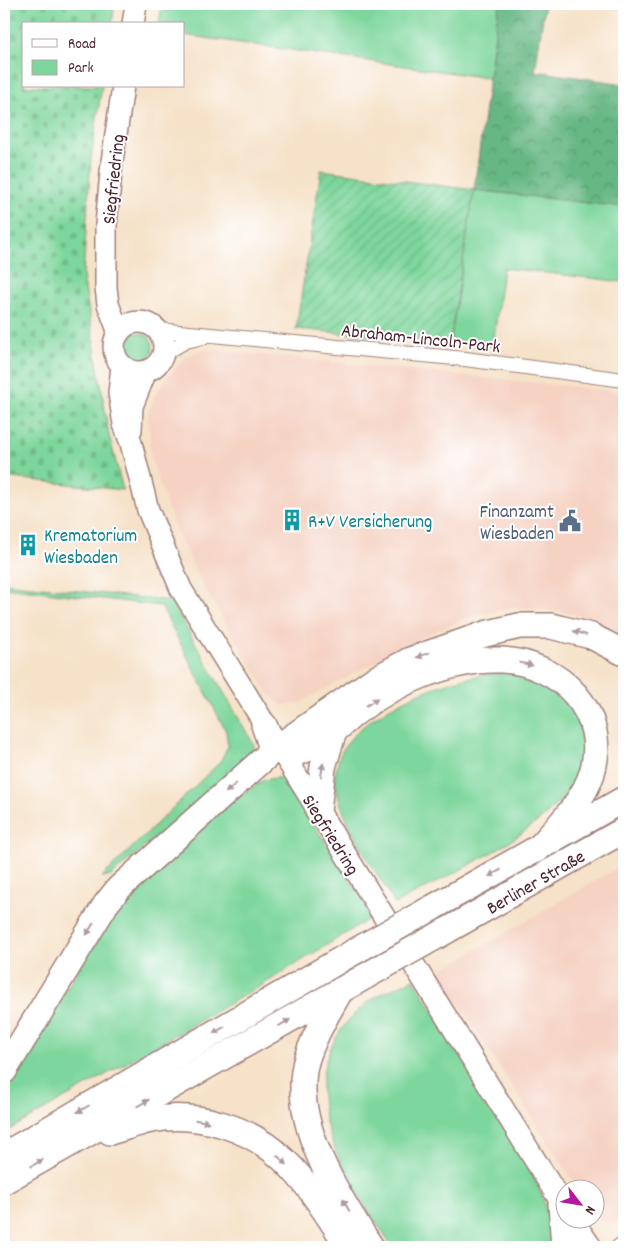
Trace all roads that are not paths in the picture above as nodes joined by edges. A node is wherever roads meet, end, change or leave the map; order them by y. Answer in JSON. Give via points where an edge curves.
{"nodes":[{"id":1,"x":136,"y":4,"type":"edge"},
{"id":2,"x":133,"y":22,"type":"edge"},
{"id":3,"x":123,"y":88,"type":"edge"},
{"id":4,"x":106,"y":272,"type":"junction"},
{"id":5,"x":138,"y":322,"type":"junction"},
{"id":6,"x":158,"y":330,"type":"junction"},
{"id":7,"x":119,"y":333,"type":"junction"},
{"id":8,"x":214,"y":335,"type":"junction"},
{"id":9,"x":163,"y":354,"type":"junction"},
{"id":10,"x":122,"y":366,"type":"junction"},
{"id":11,"x":146,"y":371,"type":"junction"},
{"id":12,"x":624,"y":380,"type":"edge"},
{"id":13,"x":131,"y":443,"type":"junction"},
{"id":14,"x":624,"y":652,"type":"edge"},
{"id":15,"x":264,"y":725,"type":"junction"},
{"id":16,"x":334,"y":731,"type":"junction"},
{"id":17,"x":278,"y":747,"type":"junction"},
{"id":18,"x":624,"y":799,"type":"edge"},
{"id":19,"x":318,"y":811,"type":"junction"},
{"id":20,"x":624,"y":830,"type":"edge"},
{"id":21,"x":538,"y":850,"type":"junction"},
{"id":22,"x":341,"y":990,"type":"junction"},
{"id":23,"x":4,"y":1071,"type":"edge"},
{"id":24,"x":70,"y":1144,"type":"junction"},
{"id":25,"x":4,"y":1155,"type":"edge"},
{"id":26,"x":4,"y":1181,"type":"edge"},
{"id":27,"x":556,"y":1195,"type":"edge"},
{"id":28,"x":565,"y":1228,"type":"edge"},
{"id":29,"x":578,"y":1228,"type":"edge"},
{"id":30,"x":624,"y":1243,"type":"edge"},
{"id":31,"x":348,"y":1247,"type":"edge"},
{"id":32,"x":371,"y":1247,"type":"edge"},
{"id":33,"x":564,"y":1247,"type":"edge"},
{"id":34,"x":591,"y":1247,"type":"edge"},
{"id":35,"x":618,"y":1247,"type":"edge"}],
"edges":[{"from":1,"to":2,"type":"main road"},
{"from":3,"to":4,"type":"main road","name":"Siegfriedring","via":[[107,216]]},
{"from":4,"to":5,"type":"main road","name":"Siegfriedring","via":[[125,308]]},
{"from":4,"to":7,"type":"main road","name":"Siegfriedring","via":[[108,304]]},
{"from":5,"to":6,"type":"main road","name":"Siegfriedring"},
{"from":5,"to":7,"type":"main road","via":[[127,325]]},
{"from":6,"to":8,"type":"street","name":"Abraham-Lincoln-Park"},
{"from":6,"to":9,"type":"main road","via":[[164,342]]},
{"from":7,"to":10,"type":"main road","name":"Siegfriedring","via":[[114,348]]},
{"from":8,"to":9,"type":"street","name":"Abraham-Lincoln-Park","via":[[186,341]]},
{"from":8,"to":12,"type":"street","name":"Abraham-Lincoln-Park","via":[[465,359]]},
{"from":9,"to":11,"type":"main road","name":"Siegfriedring","via":[[157,365]]},
{"from":10,"to":11,"type":"main road","via":[[133,372]]},
{"from":10,"to":13,"type":"main road","name":"Siegfriedring","via":[[118,393]]},
{"from":11,"to":13,"type":"main road","name":"Siegfriedring","via":[[132,406]]},
{"from":13,"to":15,"type":"main road","name":"Siegfriedring","via":[[148,510],[177,581]]},
{"from":14,"to":17,"type":"highway","one_way":true,"via":[[591,636],[550,626],[519,626],[485,634],[410,660],[372,681]]},
{"from":15,"to":17,"type":"main road","name":"Siegfriedring"},
{"from":15,"to":23,"type":"highway","one_way":true,"via":[[271,745],[268,756],[118,889]]},
{"from":16,"to":17,"type":"highway","via":[[300,752],[292,753]]},
{"from":19,"to":16,"type":"highway","one_way":true,"via":[[323,767]]},
{"from":16,"to":21,"type":"highway","one_way":true,"via":[[380,697],[445,668],[476,661],[501,660],[525,662],[555,675],[581,702],[594,730],[596,748],[592,772],[584,790]]},
{"from":17,"to":19,"type":"main road","name":"Siegfriedring"},
{"from":18,"to":21,"type":"highway"},
{"from":19,"to":27,"type":"main road","name":"Siegfriedring"},
{"from":20,"to":22,"type":"highway","name":"Berliner Straße","bridge":true},
{"from":21,"to":25,"type":"highway","one_way":true,"bridge":true,"via":[[352,953]]},
{"from":24,"to":22,"type":"highway","name":"Berliner Straße","one_way":true},
{"from":32,"to":22,"type":"highway","one_way":true,"via":[[334,1183],[310,1132],[304,1108],[306,1060],[317,1032]]},
{"from":26,"to":24,"type":"highway","one_way":true},
{"from":24,"to":31,"type":"highway","one_way":true,"via":[[152,1120],[200,1120],[229,1127],[265,1145],[285,1161],[311,1191]]},
{"from":28,"to":33,"type":"highway"},
{"from":29,"to":34,"type":"main road","name":"Siegfriedring"},
{"from":30,"to":35,"type":"street"}]}
